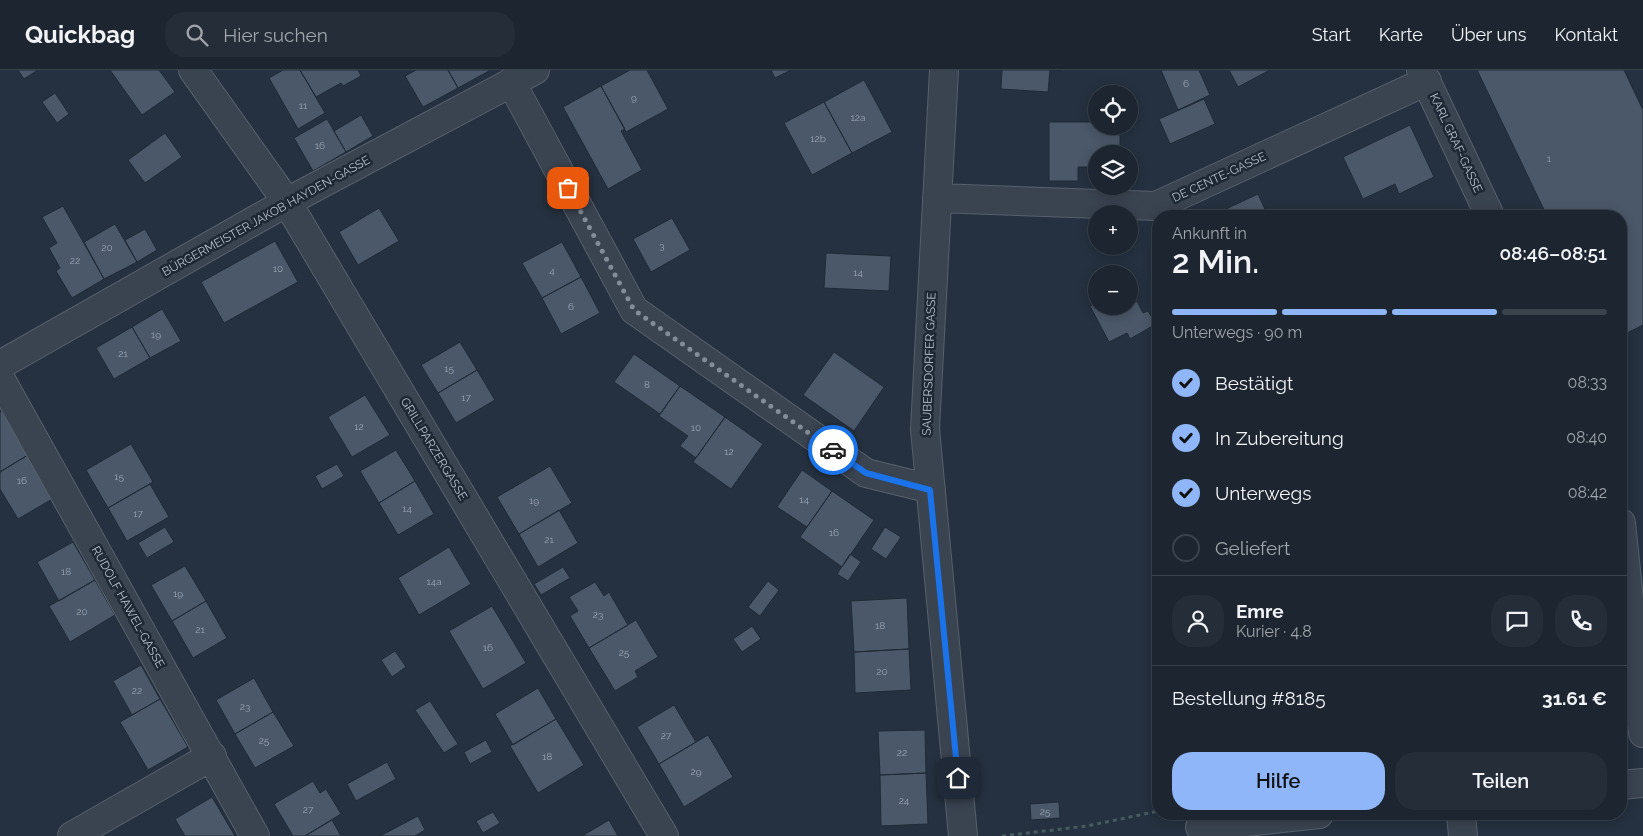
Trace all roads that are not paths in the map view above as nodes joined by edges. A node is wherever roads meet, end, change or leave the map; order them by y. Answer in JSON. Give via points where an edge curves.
{"nodes":[{"id":1,"x":193,"y":70,"type":"edge"},
{"id":2,"x":944,"y":70,"type":"edge"},
{"id":3,"x":523,"y":76,"type":"edge"},
{"id":4,"x":1424,"y":76,"type":"edge"},
{"id":5,"x":937,"y":198,"type":"junction"},
{"id":6,"x":287,"y":202,"type":"junction"},
{"id":7,"x":1160,"y":210,"type":"edge"},
{"id":8,"x":1487,"y":210,"type":"edge"},
{"id":9,"x":1152,"y":211,"type":"edge"},
{"id":10,"x":0,"y":365,"type":"edge"},
{"id":11,"x":0,"y":378,"type":"edge"},
{"id":12,"x":930,"y":490,"type":"junction"},
{"id":13,"x":1627,"y":580,"type":"edge"},
{"id":14,"x":1643,"y":733,"type":"edge"},
{"id":15,"x":212,"y":756,"type":"junction"},
{"id":16,"x":1643,"y":783,"type":"edge"},
{"id":17,"x":1627,"y":784,"type":"edge"},
{"id":18,"x":1264,"y":820,"type":"edge"},
{"id":19,"x":1462,"y":820,"type":"edge"},
{"id":20,"x":1200,"y":827,"type":"dead end"},
{"id":21,"x":72,"y":836,"type":"edge"},
{"id":22,"x":255,"y":836,"type":"edge"},
{"id":23,"x":664,"y":836,"type":"edge"},
{"id":24,"x":963,"y":836,"type":"edge"},
{"id":25,"x":1463,"y":836,"type":"edge"}],
"edges":[{"from":1,"to":6,"type":"street","name":"GRILLPARZERGASSE"},
{"from":2,"to":5,"type":"street","name":"SAUBERSDORFER GASSE"},
{"from":3,"to":6,"type":"street","name":"BÜRGERMEISTER JAKOB HAYDEN-GASSE"},
{"from":3,"to":12,"type":"street","via":[[634,310],[866,473]]},
{"from":4,"to":7,"type":"street","name":"DE CENTE-GASSE"},
{"from":4,"to":8,"type":"street","name":"KARL GRAF-GASSE"},
{"from":5,"to":9,"type":"street","name":"DE CENTE-GASSE"},
{"from":5,"to":12,"type":"street","name":"SAUBERSDORFER GASSE","via":[[925,429]]},
{"from":6,"to":10,"type":"street","name":"BÜRGERMEISTER JAKOB HAYDEN-GASSE"},
{"from":6,"to":23,"type":"street","name":"GRILLPARZERGASSE"},
{"from":11,"to":15,"type":"street","name":"RUDOLF HAWEL-GASSE"},
{"from":12,"to":24,"type":"street","name":"SAUBERSDORFER GASSE"},
{"from":13,"to":14,"type":"street"},
{"from":15,"to":21,"type":"street"},
{"from":15,"to":22,"type":"street","name":"RUDOLF HAWEL-GASSE"},
{"from":16,"to":17,"type":"street"},
{"from":18,"to":20,"type":"street"},
{"from":19,"to":25,"type":"street"}]}
